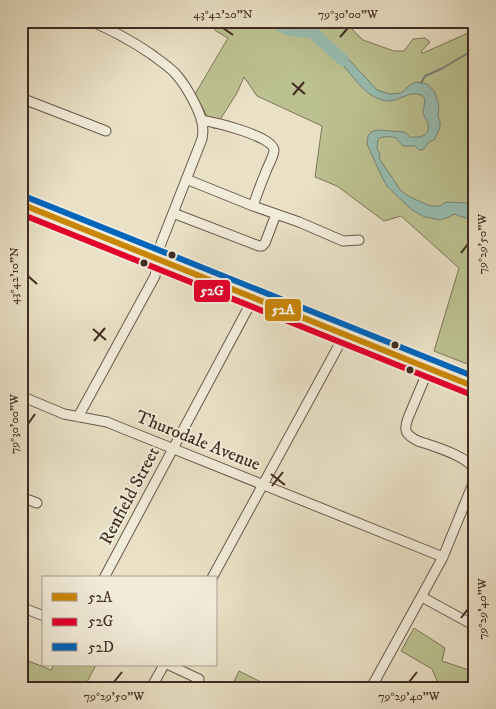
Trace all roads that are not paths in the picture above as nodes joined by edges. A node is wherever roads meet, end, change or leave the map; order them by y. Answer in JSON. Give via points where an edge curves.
{"nodes":[{"id":1,"x":26,"y":21,"type":"edge"},
{"id":2,"x":90,"y":21,"type":"edge"},
{"id":3,"x":109,"y":25,"type":"edge"},
{"id":4,"x":21,"y":30,"type":"edge"},
{"id":5,"x":21,"y":98,"type":"edge"},
{"id":6,"x":201,"y":120,"type":"junction"},
{"id":7,"x":106,"y":131,"type":"dead end"},
{"id":8,"x":186,"y":179,"type":"junction"},
{"id":9,"x":21,"y":204,"type":"edge"},
{"id":10,"x":253,"y":206,"type":"junction"},
{"id":11,"x":173,"y":213,"type":"junction"},
{"id":12,"x":276,"y":214,"type":"junction"},
{"id":13,"x":359,"y":240,"type":"dead end"},
{"id":14,"x":158,"y":258,"type":"junction"},
{"id":15,"x":254,"y":297,"type":"junction"},
{"id":16,"x":345,"y":334,"type":"junction"},
{"id":17,"x":429,"y":368,"type":"junction"},
{"id":18,"x":475,"y":387,"type":"edge"},
{"id":19,"x":21,"y":396,"type":"edge"},
{"id":20,"x":78,"y":417,"type":"junction"},
{"id":21,"x":174,"y":449,"type":"junction"},
{"id":22,"x":263,"y":485,"type":"junction"},
{"id":23,"x":21,"y":497,"type":"edge"},
{"id":24,"x":37,"y":504,"type":"dead end"},
{"id":25,"x":443,"y":557,"type":"junction"},
{"id":26,"x":105,"y":576,"type":"edge"},
{"id":27,"x":213,"y":576,"type":"edge"},
{"id":28,"x":422,"y":597,"type":"junction"},
{"id":29,"x":21,"y":607,"type":"edge"},
{"id":30,"x":42,"y":615,"type":"edge"},
{"id":31,"x":475,"y":626,"type":"edge"},
{"id":32,"x":163,"y":666,"type":"edge"},
{"id":33,"x":171,"y":666,"type":"edge"},
{"id":34,"x":199,"y":680,"type":"dead end"},
{"id":35,"x":152,"y":688,"type":"edge"},
{"id":36,"x":371,"y":688,"type":"edge"}],
"edges":[{"from":1,"to":4,"type":"street"},
{"from":2,"to":3,"type":"street"},
{"from":3,"to":6,"type":"street","via":[[174,72],[190,94]]},
{"from":5,"to":7,"type":"street"},
{"from":6,"to":8,"type":"street","via":[[204,132]]},
{"from":6,"to":10,"type":"street","via":[[249,133],[273,146],[272,157]]},
{"from":8,"to":10,"type":"street"},
{"from":8,"to":11,"type":"street"},
{"from":9,"to":14,"type":"main road"},
{"from":10,"to":12,"type":"street"},
{"from":11,"to":12,"type":"street","via":[[259,246],[265,243]]},
{"from":11,"to":14,"type":"street"},
{"from":12,"to":13,"type":"street","via":[[343,241]]},
{"from":14,"to":15,"type":"main road"},
{"from":14,"to":20,"type":"street","via":[[155,276]]},
{"from":15,"to":16,"type":"main road"},
{"from":15,"to":21,"type":"street","name":"Renfield Street"},
{"from":16,"to":17,"type":"main road"},
{"from":16,"to":22,"type":"street"},
{"from":17,"to":18,"type":"main road"},
{"from":17,"to":25,"type":"street","via":[[405,426],[407,433],[464,459],[471,465],[474,476]]},
{"from":19,"to":20,"type":"street","name":"Thurodale Avenue"},
{"from":20,"to":21,"type":"street","name":"Thurodale Avenue","via":[[107,422]]},
{"from":21,"to":22,"type":"street","name":"Thurodale Avenue"},
{"from":21,"to":26,"type":"street","name":"Renfield Street"},
{"from":22,"to":25,"type":"street","name":"Thurodale Avenue"},
{"from":22,"to":27,"type":"street"},
{"from":23,"to":24,"type":"street"},
{"from":25,"to":28,"type":"street"},
{"from":28,"to":31,"type":"street"},
{"from":28,"to":36,"type":"street"},
{"from":29,"to":30,"type":"street"},
{"from":32,"to":35,"type":"street"},
{"from":33,"to":34,"type":"street"}]}
